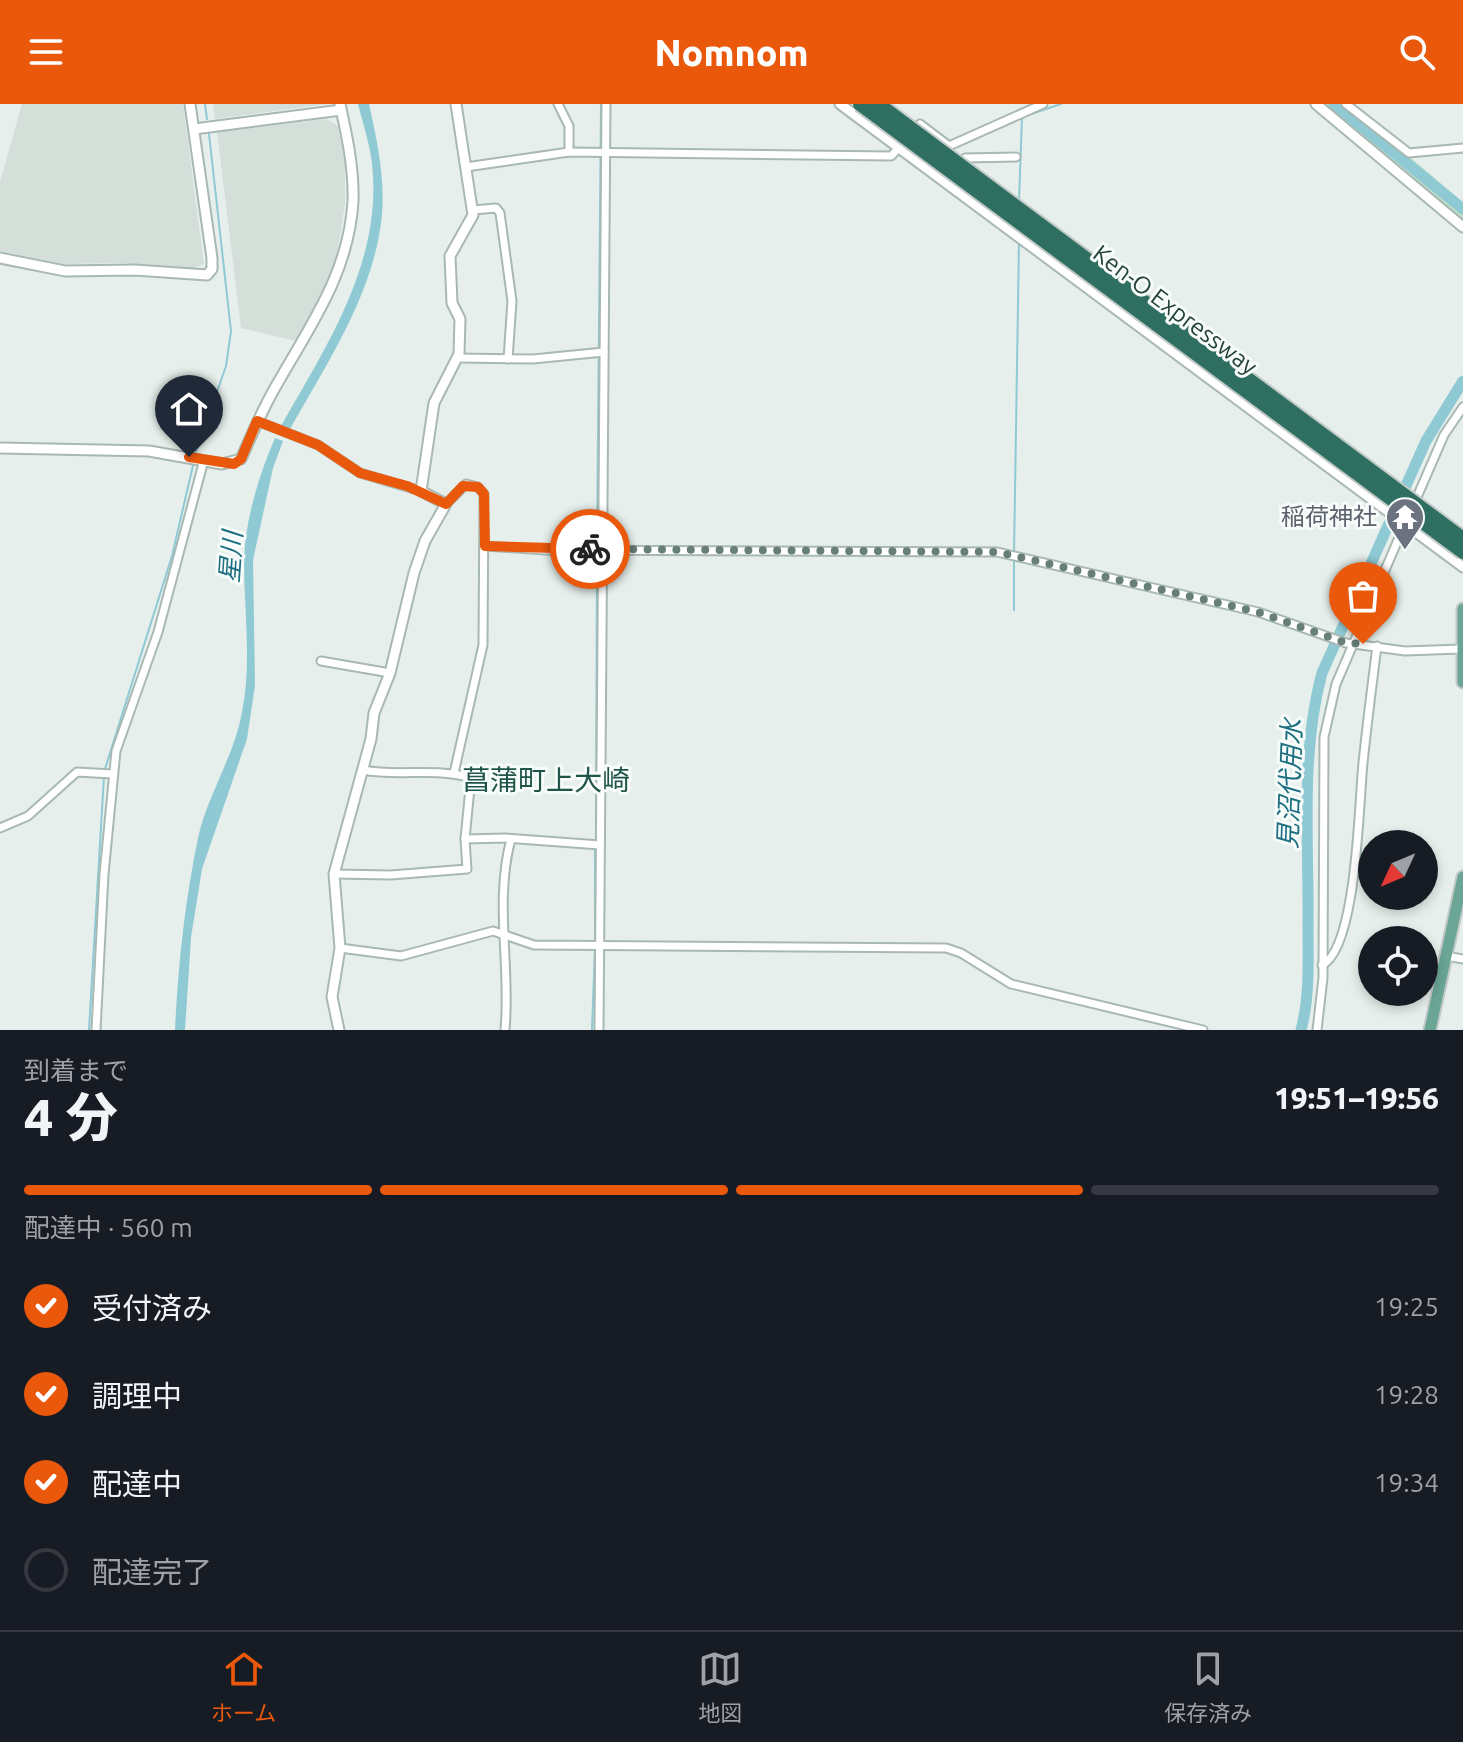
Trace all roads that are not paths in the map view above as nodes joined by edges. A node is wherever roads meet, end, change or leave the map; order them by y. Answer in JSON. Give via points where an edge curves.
{"nodes":[{"id":1,"x":190,"y":104,"type":"edge"},
{"id":2,"x":456,"y":104,"type":"edge"},
{"id":3,"x":558,"y":104,"type":"edge"},
{"id":4,"x":606,"y":104,"type":"edge"},
{"id":5,"x":840,"y":104,"type":"edge"},
{"id":6,"x":860,"y":104,"type":"edge"},
{"id":7,"x":878,"y":104,"type":"edge"},
{"id":8,"x":1043,"y":104,"type":"edge"},
{"id":9,"x":1316,"y":104,"type":"edge"},
{"id":10,"x":1346,"y":104,"type":"edge"},
{"id":11,"x":340,"y":107,"type":"edge"},
{"id":12,"x":194,"y":129,"type":"junction"},
{"id":13,"x":1397,"y":148,"type":"junction"},
{"id":14,"x":1463,"y":148,"type":"edge"},
{"id":15,"x":899,"y":149,"type":"junction"},
{"id":16,"x":569,"y":152,"type":"junction"},
{"id":17,"x":606,"y":153,"type":"junction"},
{"id":18,"x":1016,"y":157,"type":"dead end"},
{"id":19,"x":965,"y":158,"type":"dead end"},
{"id":20,"x":1387,"y":163,"type":"junction"},
{"id":21,"x":466,"y":167,"type":"junction"},
{"id":22,"x":473,"y":210,"type":"junction"},
{"id":23,"x":1463,"y":227,"type":"edge"},
{"id":24,"x":0,"y":258,"type":"edge"},
{"id":25,"x":604,"y":352,"type":"junction"},
{"id":26,"x":458,"y":358,"type":"junction"},
{"id":27,"x":508,"y":359,"type":"junction"},
{"id":28,"x":1463,"y":407,"type":"edge"},
{"id":29,"x":257,"y":421,"type":"junction"},
{"id":30,"x":0,"y":448,"type":"edge"},
{"id":31,"x":198,"y":459,"type":"junction"},
{"id":32,"x":421,"y":491,"type":"junction"},
{"id":33,"x":446,"y":504,"type":"junction"},
{"id":34,"x":1405,"y":524,"type":"junction"},
{"id":35,"x":1463,"y":539,"type":"edge"},
{"id":36,"x":485,"y":546,"type":"junction"},
{"id":37,"x":602,"y":548,"type":"junction"},
{"id":38,"x":1463,"y":552,"type":"edge"},
{"id":39,"x":1463,"y":567,"type":"edge"},
{"id":40,"x":1463,"y":609,"type":"edge"},
{"id":41,"x":1350,"y":644,"type":"junction"},
{"id":42,"x":1377,"y":646,"type":"junction"},
{"id":43,"x":1461,"y":649,"type":"junction"},
{"id":44,"x":321,"y":661,"type":"dead end"},
{"id":45,"x":390,"y":673,"type":"junction"},
{"id":46,"x":1463,"y":682,"type":"edge"},
{"id":47,"x":363,"y":770,"type":"junction"},
{"id":48,"x":107,"y":773,"type":"junction"},
{"id":49,"x":454,"y":773,"type":"junction"},
{"id":50,"x":0,"y":828,"type":"edge"},
{"id":51,"x":465,"y":839,"type":"junction"},
{"id":52,"x":511,"y":839,"type":"junction"},
{"id":53,"x":600,"y":845,"type":"junction"},
{"id":54,"x":334,"y":874,"type":"junction"},
{"id":55,"x":1463,"y":877,"type":"edge"},
{"id":56,"x":501,"y":933,"type":"junction"},
{"id":57,"x":599,"y":943,"type":"junction"},
{"id":58,"x":340,"y":948,"type":"junction"},
{"id":59,"x":1446,"y":956,"type":"junction"},
{"id":60,"x":1463,"y":959,"type":"edge"},
{"id":61,"x":1322,"y":965,"type":"junction"},
{"id":62,"x":96,"y":1030,"type":"edge"},
{"id":63,"x":339,"y":1030,"type":"edge"},
{"id":64,"x":505,"y":1030,"type":"edge"},
{"id":65,"x":599,"y":1030,"type":"edge"},
{"id":66,"x":1203,"y":1030,"type":"edge"},
{"id":67,"x":1317,"y":1030,"type":"edge"},
{"id":68,"x":1430,"y":1030,"type":"edge"}],
"edges":[{"from":1,"to":12,"type":"street"},
{"from":2,"to":21,"type":"street"},
{"from":3,"to":16,"type":"street","via":[[569,126]]},
{"from":4,"to":17,"type":"street"},
{"from":5,"to":15,"type":"street"},
{"from":6,"to":38,"type":"highway","name":"Ken-O Expressway","bridge":true},
{"from":7,"to":35,"type":"highway","name":"Ken-O Expressway","bridge":true},
{"from":8,"to":15,"type":"street","via":[[949,146],[920,124]]},
{"from":9,"to":20,"type":"street"},
{"from":10,"to":13,"type":"street"},
{"from":11,"to":12,"type":"street"},
{"from":11,"to":29,"type":"street","via":[[353,190],[343,260],[322,311]]},
{"from":12,"to":24,"type":"street","via":[[213,264],[207,275],[65,271]]},
{"from":13,"to":14,"type":"street","via":[[1409,153]]},
{"from":13,"to":20,"type":"street"},
{"from":15,"to":17,"type":"street","via":[[891,156]]},
{"from":15,"to":34,"type":"street"},
{"from":16,"to":17,"type":"street"},
{"from":16,"to":21,"type":"street"},
{"from":17,"to":25,"type":"street"},
{"from":18,"to":19,"type":"street"},
{"from":20,"to":23,"type":"street"},
{"from":21,"to":22,"type":"street"},
{"from":22,"to":26,"type":"street","via":[[450,260],[452,303],[460,319]]},
{"from":22,"to":27,"type":"street","via":[[496,208],[500,213],[512,301]]},
{"from":25,"to":27,"type":"street"},
{"from":25,"to":37,"type":"street"},
{"from":26,"to":27,"type":"street"},
{"from":26,"to":32,"type":"street","via":[[434,403]]},
{"from":28,"to":34,"type":"street","via":[[1444,435]]},
{"from":29,"to":31,"type":"street","via":[[238,461]]},
{"from":29,"to":32,"type":"street","via":[[318,445],[360,473]]},
{"from":30,"to":31,"type":"street","via":[[149,451]]},
{"from":31,"to":48,"type":"street","via":[[176,570]]},
{"from":32,"to":33,"type":"street"},
{"from":33,"to":36,"type":"street","via":[[466,484],[481,489]]},
{"from":33,"to":45,"type":"street","via":[[420,554]]},
{"from":34,"to":39,"type":"street"},
{"from":34,"to":41,"type":"street"},
{"from":36,"to":37,"type":"street"},
{"from":36,"to":49,"type":"street","via":[[483,645]]},
{"from":37,"to":41,"type":"street","via":[[997,552],[1258,612]]},
{"from":37,"to":53,"type":"street"},
{"from":40,"to":43,"type":"main road"},
{"from":41,"to":42,"type":"street"},
{"from":41,"to":61,"type":"street","via":[[1324,737]]},
{"from":42,"to":43,"type":"street"},
{"from":42,"to":61,"type":"street","via":[[1356,863],[1337,949]]},
{"from":43,"to":46,"type":"main road"},
{"from":44,"to":45,"type":"street"},
{"from":45,"to":47,"type":"street","via":[[374,713]]},
{"from":47,"to":49,"type":"street","via":[[389,775]]},
{"from":47,"to":54,"type":"street"},
{"from":48,"to":50,"type":"street","via":[[77,772],[28,816]]},
{"from":48,"to":62,"type":"street"},
{"from":49,"to":51,"type":"street","via":[[472,780]]},
{"from":51,"to":52,"type":"street"},
{"from":51,"to":54,"type":"street","via":[[467,869]]},
{"from":52,"to":53,"type":"street"},
{"from":52,"to":56,"type":"street"},
{"from":53,"to":57,"type":"street"},
{"from":54,"to":58,"type":"street"},
{"from":55,"to":59,"type":"main road"},
{"from":56,"to":57,"type":"street","via":[[527,944]]},
{"from":56,"to":58,"type":"street","via":[[476,933],[401,956]]},
{"from":56,"to":64,"type":"street","via":[[508,971]]},
{"from":57,"to":65,"type":"street"},
{"from":57,"to":66,"type":"street","via":[[946,948],[1011,984]]},
{"from":58,"to":63,"type":"street","via":[[332,997]]},
{"from":59,"to":60,"type":"street"},
{"from":59,"to":68,"type":"main road"},
{"from":61,"to":67,"type":"street"}]}
